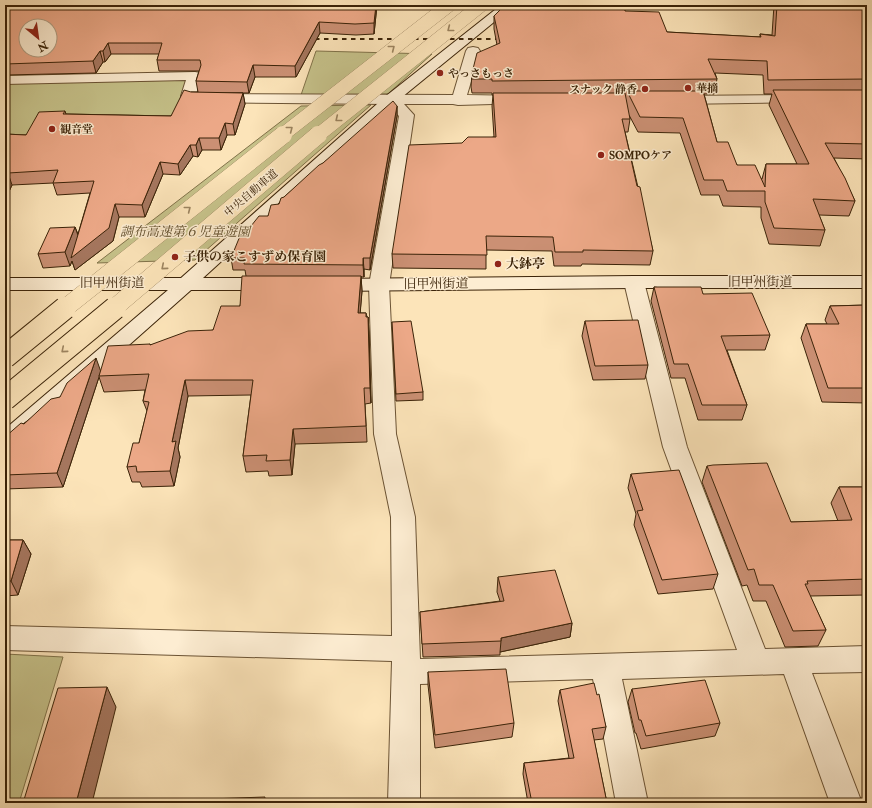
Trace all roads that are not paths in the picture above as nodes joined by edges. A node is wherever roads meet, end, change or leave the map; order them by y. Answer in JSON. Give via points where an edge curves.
{"nodes":[{"id":1,"x":449,"y":5,"type":"edge"},
{"id":2,"x":481,"y":5,"type":"edge"},
{"id":3,"x":508,"y":5,"type":"edge"},
{"id":4,"x":472,"y":51,"type":"dead end"},
{"id":5,"x":5,"y":80,"type":"edge"},
{"id":6,"x":391,"y":99,"type":"junction"},
{"id":7,"x":811,"y":99,"type":"edge"},
{"id":8,"x":536,"y":100,"type":"edge"},
{"id":9,"x":662,"y":100,"type":"edge"},
{"id":10,"x":458,"y":101,"type":"junction"},
{"id":11,"x":634,"y":282,"type":"junction"},
{"id":12,"x":867,"y":282,"type":"edge"},
{"id":13,"x":187,"y":283,"type":"junction"},
{"id":14,"x":5,"y":284,"type":"edge"},
{"id":15,"x":287,"y":284,"type":"edge"},
{"id":16,"x":318,"y":284,"type":"edge"},
{"id":17,"x":380,"y":285,"type":"junction"},
{"id":18,"x":5,"y":357,"type":"edge"},
{"id":19,"x":5,"y":399,"type":"edge"},
{"id":20,"x":5,"y":442,"type":"edge"},
{"id":21,"x":5,"y":638,"type":"edge"},
{"id":22,"x":867,"y":659,"type":"edge"},
{"id":23,"x":406,"y":661,"type":"junction"},
{"id":24,"x":793,"y":661,"type":"junction"},
{"id":25,"x":756,"y":663,"type":"junction"},
{"id":26,"x":605,"y":666,"type":"junction"},
{"id":27,"x":404,"y":803,"type":"edge"},
{"id":28,"x":632,"y":803,"type":"edge"},
{"id":29,"x":846,"y":803,"type":"edge"}],
"edges":[{"from":18,"to":1,"type":"highway","name":"中央自動車道","one_way":true,"bridge":true,"via":[[149,240]]},
{"from":2,"to":19,"type":"highway","name":"中央自動車道","one_way":true,"bridge":true,"via":[[335,121]]},
{"from":3,"to":6,"type":"street"},
{"from":4,"to":10,"type":"street"},
{"from":5,"to":6,"type":"street","via":[[195,76],[188,96],[193,98]]},
{"from":6,"to":10,"type":"street"},
{"from":6,"to":13,"type":"street"},
{"from":6,"to":17,"type":"street","via":[[407,115]]},
{"from":7,"to":9,"type":"street"},
{"from":8,"to":10,"type":"street"},
{"from":11,"to":12,"type":"street","name":"旧甲州街道"},
{"from":11,"to":17,"type":"street","name":"旧甲州街道"},
{"from":11,"to":25,"type":"street","via":[[675,447]]},
{"from":13,"to":14,"type":"street","name":"旧甲州街道"},
{"from":13,"to":15,"type":"street","name":"旧甲州街道"},
{"from":13,"to":20,"type":"street"},
{"from":16,"to":17,"type":"street","name":"旧甲州街道"},
{"from":17,"to":23,"type":"street","via":[[385,434],[402,517]]},
{"from":21,"to":23,"type":"street"},
{"from":22,"to":24,"type":"street"},
{"from":23,"to":26,"type":"street"},
{"from":23,"to":27,"type":"street"},
{"from":24,"to":25,"type":"street"},
{"from":24,"to":29,"type":"street"},
{"from":25,"to":26,"type":"street"},
{"from":26,"to":28,"type":"street"}]}
